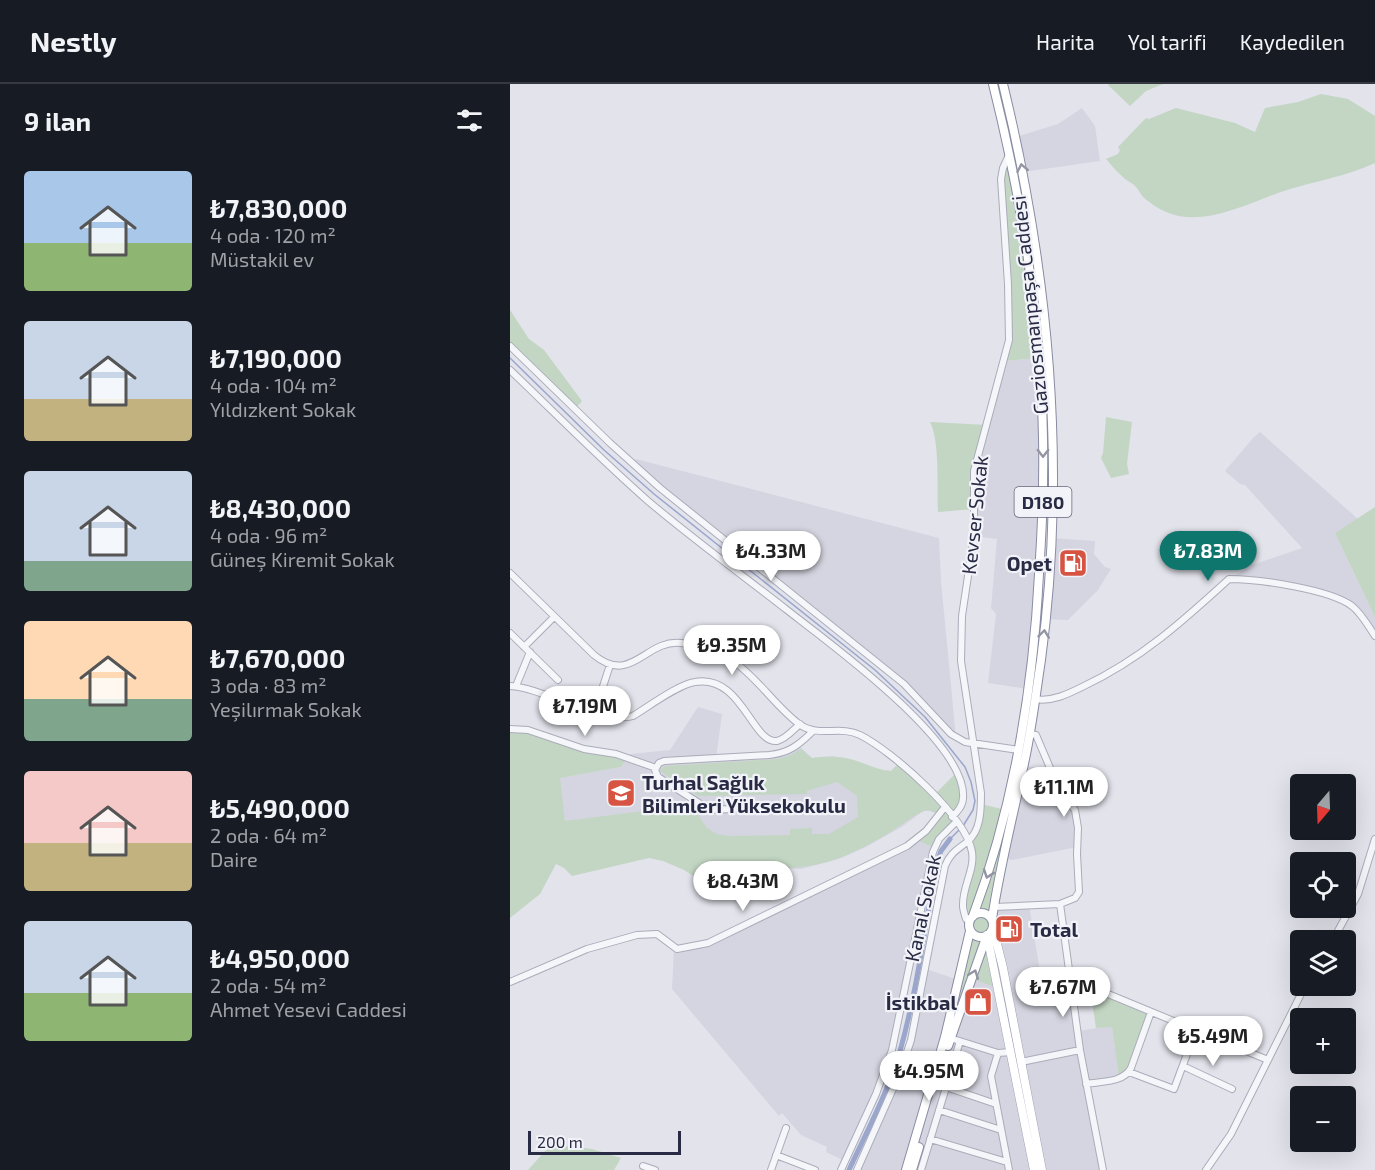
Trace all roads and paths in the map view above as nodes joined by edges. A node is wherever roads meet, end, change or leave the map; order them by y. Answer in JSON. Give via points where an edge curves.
{"nodes":[{"id":1,"x":993,"y":84,"type":"edge"},
{"id":2,"x":1003,"y":84,"type":"edge"},
{"id":3,"x":1010,"y":153,"type":"junction"},
{"id":4,"x":510,"y":346,"type":"edge"},
{"id":5,"x":510,"y":370,"type":"edge"},
{"id":6,"x":510,"y":573,"type":"edge"},
{"id":7,"x":554,"y":617,"type":"junction"},
{"id":8,"x":510,"y":633,"type":"edge"},
{"id":9,"x":1375,"y":636,"type":"edge"},
{"id":10,"x":524,"y":647,"type":"junction"},
{"id":11,"x":530,"y":652,"type":"junction"},
{"id":12,"x":610,"y":665,"type":"junction"},
{"id":13,"x":558,"y":680,"type":"dead end"},
{"id":14,"x":513,"y":686,"type":"edge"},
{"id":15,"x":1035,"y":699,"type":"junction"},
{"id":16,"x":595,"y":711,"type":"junction"},
{"id":17,"x":800,"y":724,"type":"junction"},
{"id":18,"x":510,"y":729,"type":"edge"},
{"id":19,"x":813,"y":731,"type":"junction"},
{"id":20,"x":1030,"y":734,"type":"junction"},
{"id":21,"x":974,"y":743,"type":"junction"},
{"id":22,"x":1018,"y":750,"type":"junction"},
{"id":23,"x":656,"y":768,"type":"junction"},
{"id":24,"x":814,"y":806,"type":"dead end"},
{"id":25,"x":945,"y":807,"type":"junction"},
{"id":26,"x":955,"y":821,"type":"junction"},
{"id":27,"x":1375,"y":839,"type":"edge"},
{"id":28,"x":969,"y":841,"type":"junction"},
{"id":29,"x":1060,"y":904,"type":"junction"},
{"id":30,"x":994,"y":907,"type":"junction"},
{"id":31,"x":971,"y":918,"type":"junction"},
{"id":32,"x":991,"y":927,"type":"junction"},
{"id":33,"x":1338,"y":930,"type":"edge"},
{"id":34,"x":970,"y":931,"type":"junction"},
{"id":35,"x":510,"y":982,"type":"edge"},
{"id":36,"x":1071,"y":985,"type":"junction"},
{"id":37,"x":1300,"y":996,"type":"edge"},
{"id":38,"x":1150,"y":1012,"type":"junction"},
{"id":39,"x":1196,"y":1030,"type":"junction"},
{"id":40,"x":950,"y":1038,"type":"junction"},
{"id":41,"x":960,"y":1041,"type":"junction"},
{"id":42,"x":1080,"y":1050,"type":"junction"},
{"id":43,"x":1011,"y":1052,"type":"junction"},
{"id":44,"x":998,"y":1053,"type":"junction"},
{"id":45,"x":1268,"y":1060,"type":"junction"},
{"id":46,"x":1021,"y":1062,"type":"junction"},
{"id":47,"x":1183,"y":1066,"type":"junction"},
{"id":48,"x":1129,"y":1072,"type":"junction"},
{"id":49,"x":1086,"y":1084,"type":"junction"},
{"id":50,"x":946,"y":1087,"type":"junction"},
{"id":51,"x":1232,"y":1089,"type":"dead end"},
{"id":52,"x":996,"y":1104,"type":"junction"},
{"id":53,"x":939,"y":1110,"type":"junction"},
{"id":54,"x":786,"y":1128,"type":"dead end"},
{"id":55,"x":1001,"y":1130,"type":"junction"},
{"id":56,"x":930,"y":1139,"type":"junction"},
{"id":57,"x":776,"y":1155,"type":"junction"},
{"id":58,"x":1007,"y":1162,"type":"junction"},
{"id":59,"x":643,"y":1166,"type":"dead end"},
{"id":60,"x":655,"y":1170,"type":"edge"},
{"id":61,"x":771,"y":1170,"type":"edge"},
{"id":62,"x":815,"y":1170,"type":"edge"},
{"id":63,"x":841,"y":1170,"type":"edge"},
{"id":64,"x":857,"y":1170,"type":"edge"},
{"id":65,"x":906,"y":1170,"type":"edge"},
{"id":66,"x":912,"y":1170,"type":"edge"},
{"id":67,"x":921,"y":1170,"type":"edge"},
{"id":68,"x":1009,"y":1170,"type":"edge"},
{"id":69,"x":1034,"y":1170,"type":"edge"},
{"id":70,"x":1042,"y":1170,"type":"edge"},
{"id":71,"x":1103,"y":1170,"type":"edge"},
{"id":72,"x":1206,"y":1170,"type":"edge"}],
"edges":[{"from":1,"to":3,"type":"highway","name":"Gaziosmanpaşa Caddesi","number":"D180"},
{"from":15,"to":2,"type":"highway","name":"Gaziosmanpaşa Caddesi","number":"D180","one_way":true,"via":[[1046,619],[1053,436],[1035,238]]},
{"from":3,"to":21,"type":"street","name":"Kevser Sokak","via":[[1001,179],[1010,340],[974,471],[974,536],[960,642]]},
{"from":3,"to":22,"type":"highway","name":"Gaziosmanpaşa Caddesi","number":"D180","one_way":true,"via":[[1032,291],[1043,436],[1037,618]]},
{"from":4,"to":21,"type":"street","via":[[660,488],[904,684],[951,734]]},
{"from":5,"to":26,"type":"street","via":[[649,501],[870,676],[920,722],[950,760],[960,783],[963,799]]},
{"from":6,"to":7,"type":"street"},
{"from":7,"to":10,"type":"street"},
{"from":7,"to":12,"type":"street"},
{"from":8,"to":10,"type":"street"},
{"from":9,"to":15,"type":"street","via":[[1358,611],[1339,599],[1262,580],[1229,579],[1160,640],[1118,669],[1069,693],[1046,701]]},
{"from":10,"to":11,"type":"street"},
{"from":11,"to":13,"type":"street"},
{"from":11,"to":14,"type":"street"},
{"from":12,"to":16,"type":"street"},
{"from":12,"to":17,"type":"street","via":[[623,666],[668,644],[680,643],[721,655],[737,664]]},
{"from":14,"to":16,"type":"street"},
{"from":15,"to":20,"type":"highway","name":"Gaziosmanpaşa Caddesi","number":"D180"},
{"from":16,"to":17,"type":"street","via":[[628,717],[685,685],[702,681],[727,690],[768,739],[784,738]]},
{"from":17,"to":19,"type":"street"},
{"from":18,"to":23,"type":"street","via":[[533,731]]},
{"from":19,"to":23,"type":"street","via":[[785,753],[664,761]]},
{"from":19,"to":25,"type":"street","via":[[861,735],[920,779]]},
{"from":20,"to":29,"type":"street","via":[[1036,735],[1059,789],[1073,806],[1078,828],[1079,892]]},
{"from":20,"to":30,"type":"highway","name":"Gaziosmanpaşa Caddesi","number":"D180"},
{"from":21,"to":22,"type":"street"},
{"from":21,"to":28,"type":"street","name":"Kevser Sokak","via":[[981,804],[979,824]]},
{"from":22,"to":31,"type":"highway","name":"Gaziosmanpaşa Caddesi","number":"D180","one_way":true,"via":[[1002,832]]},
{"from":23,"to":24,"type":"street","via":[[658,777],[710,810]]},
{"from":25,"to":26,"type":"street"},
{"from":25,"to":35,"type":"street","via":[[926,831],[907,846],[708,943],[677,949],[657,934],[637,935],[587,949]]},
{"from":26,"to":28,"type":"street"},
{"from":26,"to":63,"type":"street","name":"Kanal Sokak","via":[[934,848],[892,1050]]},
{"from":27,"to":33,"type":"street","via":[[1358,894]]},
{"from":28,"to":31,"type":"street","via":[[973,860],[963,905],[966,919]]},
{"from":28,"to":64,"type":"street","via":[[952,853],[945,866],[911,1040]]},
{"from":29,"to":30,"type":"street"},
{"from":29,"to":36,"type":"street"},
{"from":30,"to":32,"type":"highway","name":"Gaziosmanpaşa Caddesi","number":"D180"},
{"from":31,"to":32,"type":"highway","via":[[981,912]]},
{"from":31,"to":34,"type":"highway","name":"Gaziosmanpaşa Caddesi"},
{"from":32,"to":34,"type":"highway","via":[[978,937]]},
{"from":40,"to":32,"type":"highway","number":"D180","one_way":true},
{"from":32,"to":43,"type":"main road","name":"Gaziosmanpaşa Caddesi"},
{"from":32,"to":46,"type":"main road","name":"Gaziosmanpaşa Caddesi"},
{"from":34,"to":65,"type":"highway","name":"Gaziosmanpaşa Caddesi","via":[[945,1037]]},
{"from":36,"to":38,"type":"street","via":[[1096,989]]},
{"from":36,"to":42,"type":"street"},
{"from":37,"to":45,"type":"street"},
{"from":38,"to":39,"type":"street"},
{"from":38,"to":48,"type":"street"},
{"from":39,"to":45,"type":"street"},
{"from":39,"to":47,"type":"street"},
{"from":40,"to":41,"type":"street"},
{"from":40,"to":66,"type":"highway","number":"D180"},
{"from":41,"to":44,"type":"street"},
{"from":41,"to":50,"type":"street"},
{"from":42,"to":46,"type":"street"},
{"from":42,"to":49,"type":"street"},
{"from":43,"to":44,"type":"street"},
{"from":43,"to":69,"type":"main road","name":"Gaziosmanpaşa Caddesi"},
{"from":44,"to":52,"type":"street","via":[[991,1076]]},
{"from":45,"to":72,"type":"street","via":[[1231,1134]]},
{"from":46,"to":70,"type":"main road","name":"Gaziosmanpaşa Caddesi"},
{"from":47,"to":48,"type":"street","via":[[1174,1089]]},
{"from":47,"to":51,"type":"street"},
{"from":48,"to":49,"type":"street","via":[[1119,1079]]},
{"from":49,"to":71,"type":"street"},
{"from":50,"to":52,"type":"street"},
{"from":50,"to":53,"type":"street"},
{"from":52,"to":55,"type":"street"},
{"from":53,"to":55,"type":"street"},
{"from":53,"to":56,"type":"street"},
{"from":54,"to":57,"type":"street"},
{"from":55,"to":58,"type":"street"},
{"from":56,"to":58,"type":"street"},
{"from":56,"to":67,"type":"street"},
{"from":57,"to":61,"type":"street"},
{"from":57,"to":62,"type":"street"},
{"from":58,"to":68,"type":"street"},
{"from":59,"to":60,"type":"street"}]}
